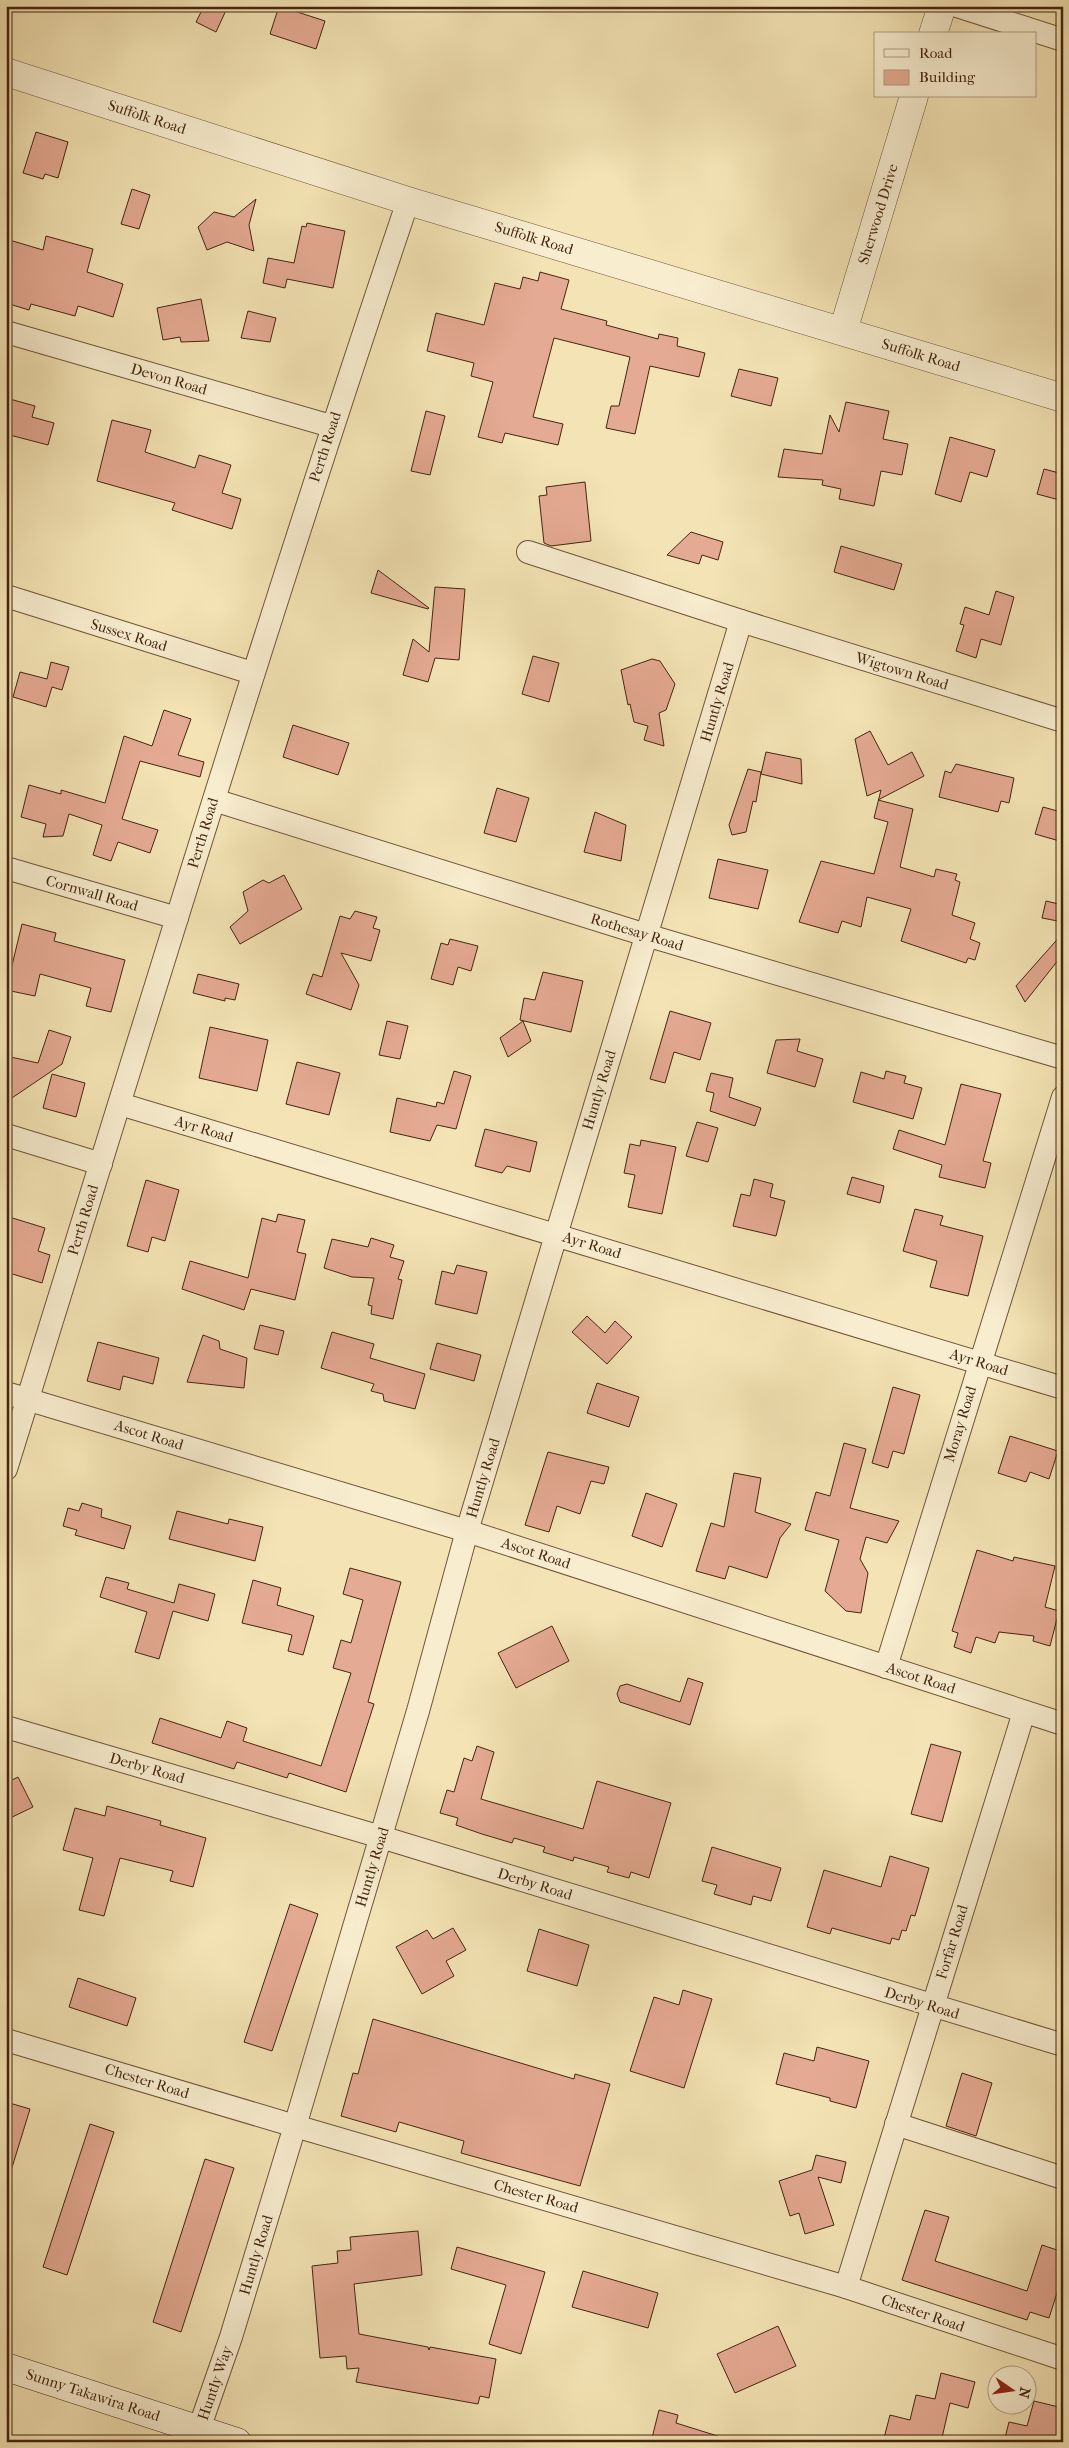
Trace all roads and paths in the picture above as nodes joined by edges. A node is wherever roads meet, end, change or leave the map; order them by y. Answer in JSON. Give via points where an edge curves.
{"nodes":[{"id":1,"x":942,"y":6,"type":"edge"},
{"id":2,"x":957,"y":6,"type":"edge"},
{"id":3,"x":934,"y":32,"type":"edge"},
{"id":4,"x":1063,"y":40,"type":"edge"},
{"id":5,"x":6,"y":72,"type":"edge"},
{"id":6,"x":913,"y":98,"type":"edge"},
{"id":7,"x":408,"y":201,"type":"junction"},
{"id":8,"x":843,"y":331,"type":"junction"},
{"id":9,"x":6,"y":332,"type":"edge"},
{"id":10,"x":1063,"y":398,"type":"edge"},
{"id":11,"x":331,"y":426,"type":"junction"},
{"id":12,"x":528,"y":552,"type":"dead end"},
{"id":13,"x":6,"y":596,"type":"edge"},
{"id":14,"x":741,"y":621,"type":"junction"},
{"id":15,"x":252,"y":673,"type":"junction"},
{"id":16,"x":1063,"y":721,"type":"edge"},
{"id":17,"x":214,"y":800,"type":"junction"},
{"id":18,"x":6,"y":868,"type":"edge"},
{"id":19,"x":177,"y":918,"type":"junction"},
{"id":20,"x":646,"y":934,"type":"junction"},
{"id":21,"x":1063,"y":1058,"type":"edge"},
{"id":22,"x":1063,"y":1097,"type":"edge"},
{"id":23,"x":120,"y":1104,"type":"junction"},
{"id":24,"x":6,"y":1135,"type":"edge"},
{"id":25,"x":100,"y":1164,"type":"junction"},
{"id":26,"x":555,"y":1234,"type":"junction"},
{"id":27,"x":979,"y":1362,"type":"junction"},
{"id":28,"x":1063,"y":1388,"type":"edge"},
{"id":29,"x":6,"y":1393,"type":"edge"},
{"id":30,"x":28,"y":1399,"type":"junction"},
{"id":31,"x":6,"y":1469,"type":"edge"},
{"id":32,"x":467,"y":1531,"type":"junction"},
{"id":33,"x":886,"y":1667,"type":"junction"},
{"id":34,"x":1024,"y":1712,"type":"junction"},
{"id":35,"x":1063,"y":1724,"type":"edge"},
{"id":36,"x":6,"y":1727,"type":"edge"},
{"id":37,"x":381,"y":1837,"type":"junction"},
{"id":38,"x":932,"y":2006,"type":"junction"},
{"id":39,"x":6,"y":2040,"type":"edge"},
{"id":40,"x":1063,"y":2045,"type":"edge"},
{"id":41,"x":896,"y":2124,"type":"junction"},
{"id":42,"x":295,"y":2126,"type":"junction"},
{"id":43,"x":1063,"y":2178,"type":"edge"},
{"id":44,"x":846,"y":2286,"type":"junction"},
{"id":45,"x":231,"y":2337,"type":"joint"},
{"id":46,"x":1063,"y":2360,"type":"edge"},
{"id":47,"x":6,"y":2367,"type":"edge"},
{"id":48,"x":199,"y":2429,"type":"junction"},
{"id":49,"x":237,"y":2442,"type":"edge"}],
"edges":[{"from":1,"to":3,"type":"street"},
{"from":2,"to":4,"type":"street"},
{"from":5,"to":7,"type":"street","name":"Suffolk Road"},
{"from":6,"to":8,"type":"street","name":"Sherwood Drive"},
{"from":7,"to":8,"type":"street","name":"Suffolk Road"},
{"from":7,"to":11,"type":"street","name":"Perth Road"},
{"from":8,"to":10,"type":"street","name":"Suffolk Road"},
{"from":9,"to":11,"type":"street","name":"Devon Road"},
{"from":11,"to":15,"type":"street","name":"Perth Road"},
{"from":12,"to":14,"type":"street","name":"Wigtown Road"},
{"from":13,"to":15,"type":"street","name":"Sussex Road"},
{"from":14,"to":16,"type":"street","name":"Wigtown Road"},
{"from":14,"to":20,"type":"street","name":"Huntly Road"},
{"from":15,"to":17,"type":"street","name":"Perth Road"},
{"from":17,"to":19,"type":"street","name":"Perth Road"},
{"from":17,"to":20,"type":"street","name":"Rothesay Road"},
{"from":18,"to":19,"type":"street","name":"Cornwall Road"},
{"from":19,"to":23,"type":"street","name":"Perth Road"},
{"from":20,"to":21,"type":"street","name":"Rothesay Road"},
{"from":20,"to":26,"type":"street","name":"Huntly Road"},
{"from":22,"to":27,"type":"street","name":"Moray Road"},
{"from":23,"to":25,"type":"street","name":"Perth Road"},
{"from":23,"to":26,"type":"street","name":"Ayr Road"},
{"from":24,"to":25,"type":"street"},
{"from":25,"to":30,"type":"street","name":"Perth Road"},
{"from":26,"to":27,"type":"street","name":"Ayr Road"},
{"from":26,"to":32,"type":"street","name":"Huntly Road"},
{"from":27,"to":28,"type":"street","name":"Ayr Road"},
{"from":27,"to":33,"type":"street","name":"Moray Road"},
{"from":29,"to":30,"type":"street","name":"Ascot Road"},
{"from":30,"to":31,"type":"street","name":"Perth Road"},
{"from":30,"to":32,"type":"street","name":"Ascot Road"},
{"from":32,"to":33,"type":"street","name":"Ascot Road"},
{"from":32,"to":37,"type":"street","name":"Huntly Road"},
{"from":33,"to":34,"type":"street","name":"Ascot Road"},
{"from":34,"to":35,"type":"street","name":"Ascot Road"},
{"from":34,"to":38,"type":"street","name":"Forfar Road"},
{"from":36,"to":37,"type":"street","name":"Derby Road"},
{"from":37,"to":38,"type":"street","name":"Derby Road"},
{"from":37,"to":42,"type":"street","name":"Huntly Road"},
{"from":38,"to":40,"type":"street","name":"Derby Road"},
{"from":38,"to":41,"type":"street","name":"Forfar Road"},
{"from":39,"to":42,"type":"street","name":"Chester Road"},
{"from":41,"to":43,"type":"street"},
{"from":41,"to":44,"type":"street","name":"Forfar Road"},
{"from":42,"to":44,"type":"street","name":"Chester Road"},
{"from":42,"to":45,"type":"street","name":"Huntly Road"},
{"from":44,"to":46,"type":"street","name":"Chester Road"},
{"from":45,"to":48,"type":"street","name":"Huntly Way"},
{"from":47,"to":48,"type":"street","name":"Sunny Takawira Road"},
{"from":48,"to":49,"type":"street","name":"Sunny Takawira Road"}]}
